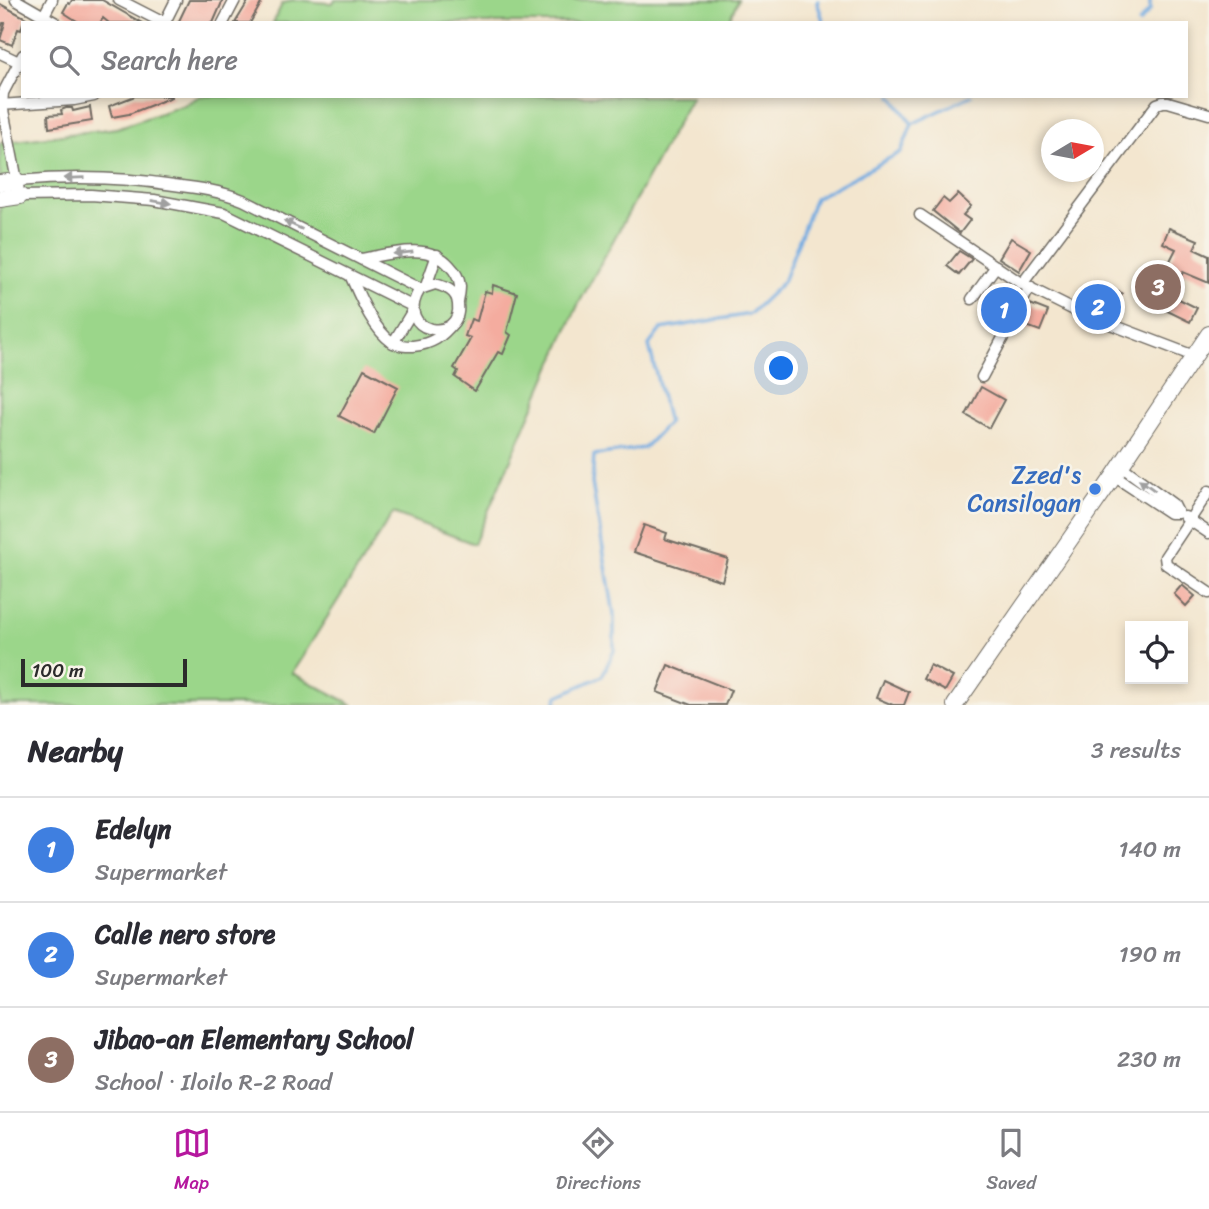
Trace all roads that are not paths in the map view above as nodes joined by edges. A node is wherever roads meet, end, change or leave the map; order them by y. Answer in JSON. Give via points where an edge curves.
{"nodes":[{"id":1,"x":16,"y":0,"type":"edge"},
{"id":2,"x":52,"y":0,"type":"edge"},
{"id":3,"x":119,"y":0,"type":"edge"},
{"id":4,"x":176,"y":0,"type":"edge"},
{"id":5,"x":235,"y":0,"type":"edge"},
{"id":6,"x":42,"y":19,"type":"edge"},
{"id":7,"x":224,"y":21,"type":"edge"},
{"id":8,"x":0,"y":53,"type":"edge"},
{"id":9,"x":21,"y":59,"type":"edge"},
{"id":10,"x":84,"y":98,"type":"edge"},
{"id":11,"x":1160,"y":99,"type":"edge"},
{"id":12,"x":1,"y":105,"type":"edge"},
{"id":13,"x":1209,"y":114,"type":"edge"},
{"id":14,"x":0,"y":183,"type":"edge"},
{"id":15,"x":18,"y":189,"type":"junction"},
{"id":16,"x":0,"y":199,"type":"edge"},
{"id":17,"x":920,"y":215,"type":"dead end"},
{"id":18,"x":322,"y":239,"type":"junction"},
{"id":19,"x":437,"y":255,"type":"junction"},
{"id":20,"x":313,"y":258,"type":"junction"},
{"id":21,"x":360,"y":259,"type":"junction"},
{"id":22,"x":996,"y":266,"type":"junction"},
{"id":23,"x":351,"y":277,"type":"junction"},
{"id":24,"x":1026,"y":286,"type":"junction"},
{"id":25,"x":423,"y":288,"type":"junction"},
{"id":26,"x":972,"y":299,"type":"dead end"},
{"id":27,"x":458,"y":302,"type":"junction"},
{"id":28,"x":413,"y":308,"type":"junction"},
{"id":29,"x":454,"y":322,"type":"junction"},
{"id":30,"x":1209,"y":334,"type":"edge"},
{"id":31,"x":393,"y":343,"type":"junction"},
{"id":32,"x":1194,"y":356,"type":"junction"},
{"id":33,"x":982,"y":377,"type":"dead end"},
{"id":34,"x":1117,"y":471,"type":"junction"},
{"id":35,"x":1209,"y":491,"type":"edge"},
{"id":36,"x":1190,"y":520,"type":"junction"},
{"id":37,"x":1209,"y":533,"type":"edge"},
{"id":38,"x":1209,"y":593,"type":"edge"},
{"id":39,"x":955,"y":705,"type":"edge"}],
"edges":[{"from":1,"to":6,"type":"street"},
{"from":2,"to":6,"type":"street"},
{"from":3,"to":4,"type":"street","via":[[162,21]]},
{"from":5,"to":7,"type":"street"},
{"from":8,"to":9,"type":"street"},
{"from":9,"to":12,"type":"street"},
{"from":10,"to":12,"type":"street"},
{"from":11,"to":13,"type":"street"},
{"from":11,"to":24,"type":"street"},
{"from":12,"to":15,"type":"street"},
{"from":14,"to":15,"type":"main road"},
{"from":15,"to":16,"type":"main road"},
{"from":18,"to":15,"type":"street","one_way":true,"via":[[226,193],[198,188],[97,177]]},
{"from":15,"to":20,"type":"street","one_way":true,"via":[[154,200],[223,213]]},
{"from":17,"to":22,"type":"street"},
{"from":18,"to":20,"type":"street"},
{"from":18,"to":21,"type":"street"},
{"from":19,"to":21,"type":"street","one_way":true,"via":[[414,251]]},
{"from":19,"to":25,"type":"street"},
{"from":19,"to":27,"type":"street","via":[[456,272]]},
{"from":20,"to":23,"type":"street"},
{"from":21,"to":25,"type":"street"},
{"from":22,"to":24,"type":"street"},
{"from":22,"to":26,"type":"street"},
{"from":23,"to":28,"type":"street"},
{"from":23,"to":31,"type":"street","via":[[363,304]]},
{"from":24,"to":32,"type":"street","via":[[1076,311]]},
{"from":24,"to":33,"type":"street"},
{"from":25,"to":27,"type":"street","via":[[446,287]]},
{"from":25,"to":28,"type":"street"},
{"from":27,"to":29,"type":"street"},
{"from":28,"to":29,"type":"street","via":[[426,329],[437,331]]},
{"from":28,"to":31,"type":"street"},
{"from":29,"to":31,"type":"street","via":[[441,337],[425,345]]},
{"from":30,"to":32,"type":"main road"},
{"from":32,"to":34,"type":"main road"},
{"from":34,"to":36,"type":"street","via":[[1170,513]]},
{"from":34,"to":39,"type":"main road"},
{"from":35,"to":36,"type":"street"},
{"from":36,"to":37,"type":"street"},
{"from":36,"to":38,"type":"street","via":[[1165,557],[1166,564]]}]}
